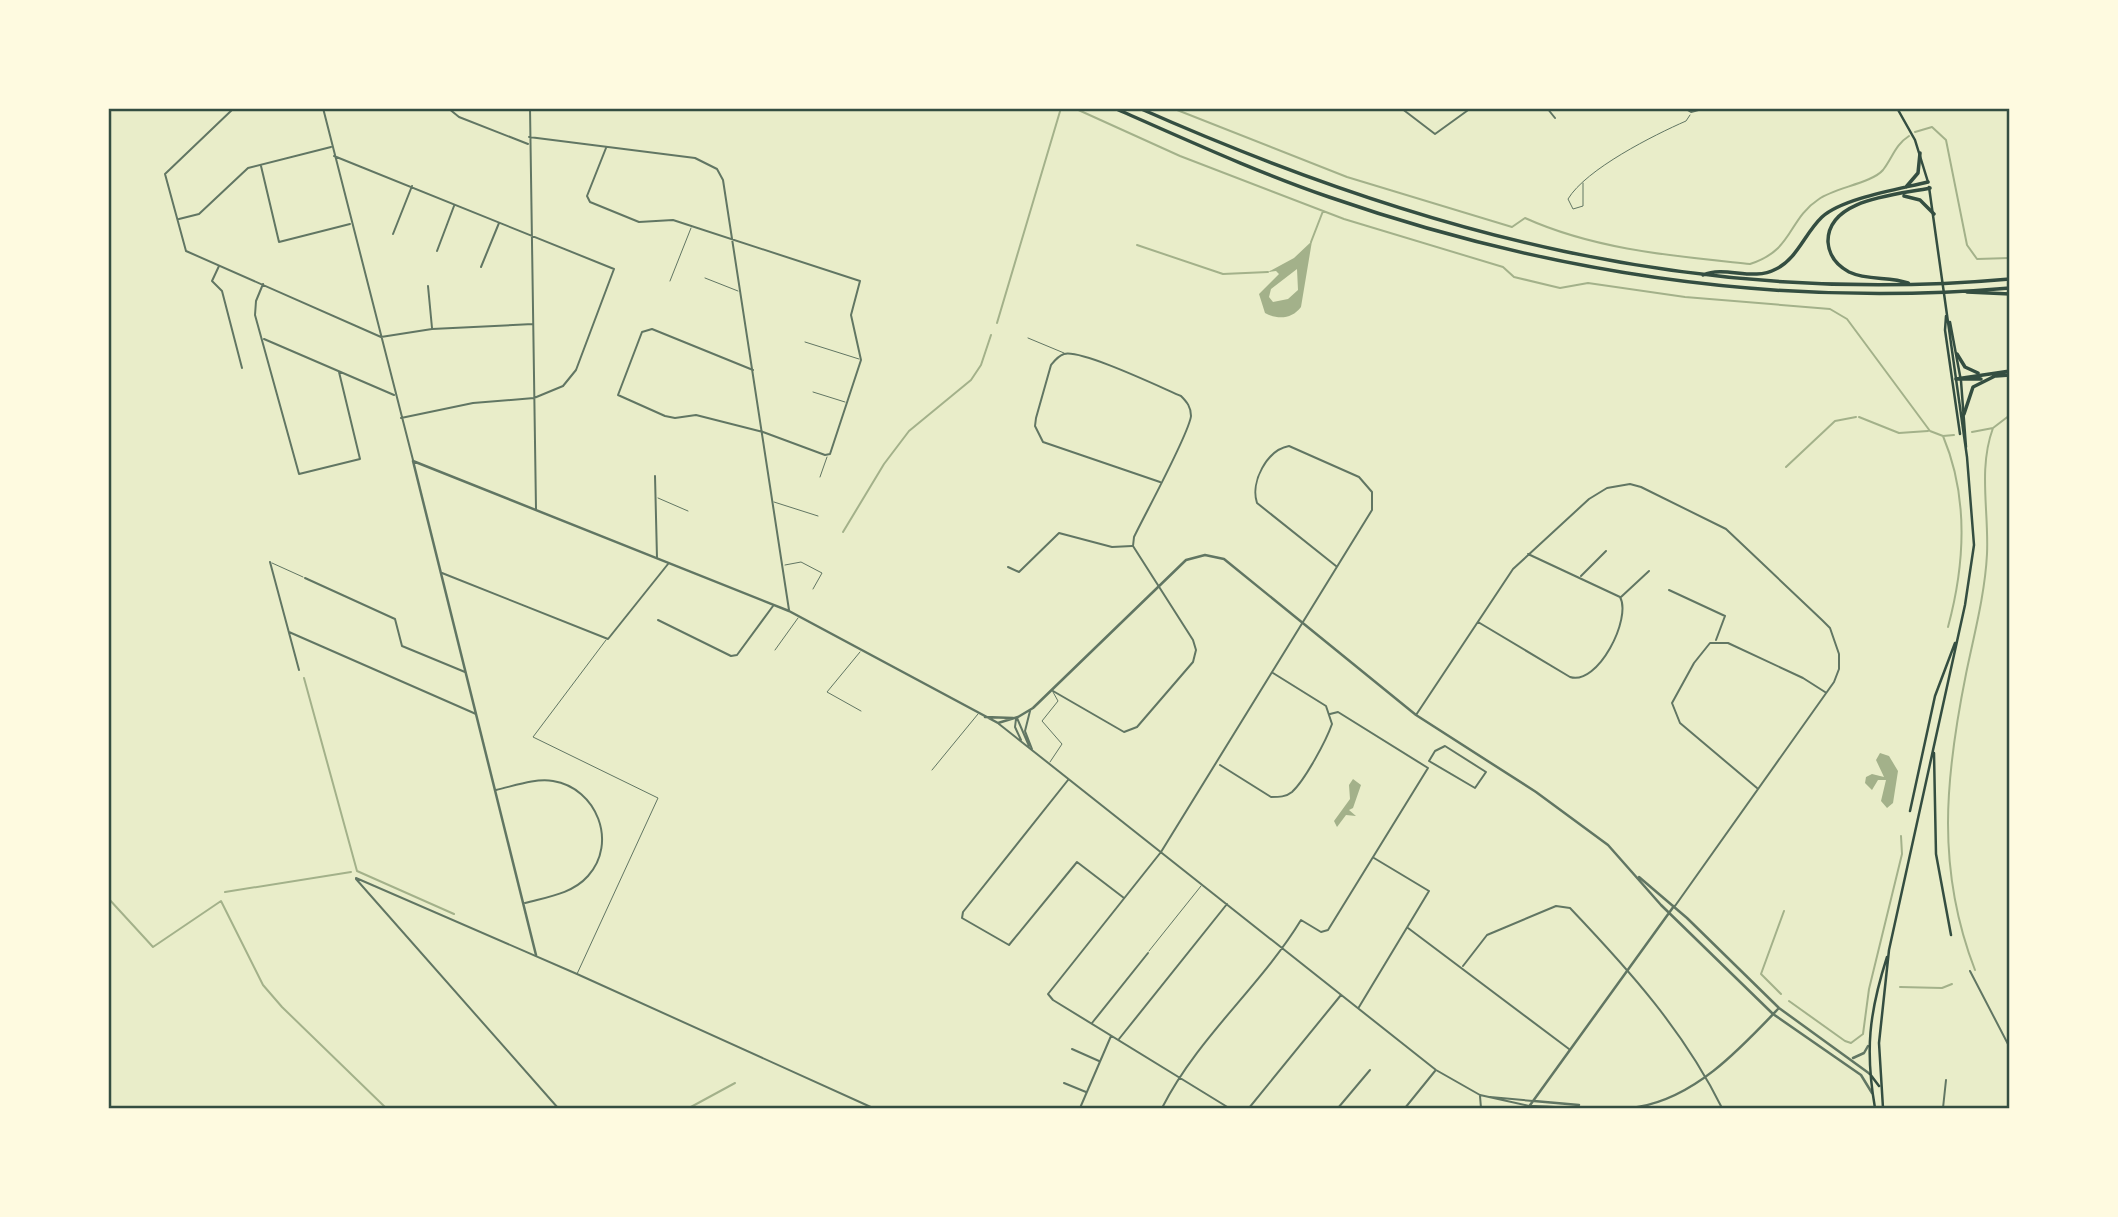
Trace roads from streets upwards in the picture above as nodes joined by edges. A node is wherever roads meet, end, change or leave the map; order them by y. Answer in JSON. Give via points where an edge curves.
{"nodes":[{"id":1,"x":234,"y":108,"type":"edge"},
{"id":2,"x":323,"y":108,"type":"edge"},
{"id":3,"x":448,"y":108,"type":"edge"},
{"id":4,"x":530,"y":108,"type":"edge"},
{"id":5,"x":1114,"y":108,"type":"edge"},
{"id":6,"x":1139,"y":108,"type":"edge"},
{"id":7,"x":1401,"y":108,"type":"edge"},
{"id":8,"x":1471,"y":108,"type":"edge"},
{"id":9,"x":1547,"y":108,"type":"edge"},
{"id":10,"x":1684,"y":108,"type":"edge"},
{"id":11,"x":1706,"y":108,"type":"edge"},
{"id":12,"x":1897,"y":108,"type":"edge"},
{"id":13,"x":1555,"y":118,"type":"dead end"},
{"id":14,"x":529,"y":137,"type":"junction"},
{"id":15,"x":529,"y":145,"type":"junction"},
{"id":16,"x":332,"y":147,"type":"junction"},
{"id":17,"x":606,"y":148,"type":"junction"},
{"id":18,"x":1920,"y":153,"type":"junction"},
{"id":19,"x":334,"y":156,"type":"junction"},
{"id":20,"x":261,"y":165,"type":"junction"},
{"id":21,"x":1928,"y":182,"type":"junction"},
{"id":22,"x":412,"y":186,"type":"junction"},
{"id":23,"x":1904,"y":188,"type":"junction"},
{"id":24,"x":1930,"y":188,"type":"junction"},
{"id":25,"x":1898,"y":195,"type":"junction"},
{"id":26,"x":455,"y":204,"type":"junction"},
{"id":27,"x":1934,"y":214,"type":"junction"},
{"id":28,"x":177,"y":220,"type":"junction"},
{"id":29,"x":499,"y":222,"type":"junction"},
{"id":30,"x":351,"y":223,"type":"junction"},
{"id":31,"x":393,"y":234,"type":"dead end"},
{"id":32,"x":531,"y":236,"type":"junction"},
{"id":33,"x":732,"y":239,"type":"junction"},
{"id":34,"x":437,"y":251,"type":"dead end"},
{"id":35,"x":220,"y":265,"type":"junction"},
{"id":36,"x":481,"y":267,"type":"dead end"},
{"id":37,"x":1701,"y":275,"type":"junction"},
{"id":38,"x":2010,"y":279,"type":"edge"},
{"id":39,"x":263,"y":284,"type":"junction"},
{"id":40,"x":1909,"y":284,"type":"junction"},
{"id":41,"x":428,"y":286,"type":"dead end"},
{"id":42,"x":2010,"y":288,"type":"edge"},
{"id":43,"x":1965,"y":291,"type":"junction"},
{"id":44,"x":2010,"y":294,"type":"edge"},
{"id":45,"x":1946,"y":309,"type":"junction"},
{"id":46,"x":533,"y":324,"type":"junction"},
{"id":47,"x":432,"y":329,"type":"junction"},
{"id":48,"x":381,"y":337,"type":"junction"},
{"id":49,"x":262,"y":338,"type":"junction"},
{"id":50,"x":1957,"y":354,"type":"junction"},
{"id":51,"x":242,"y":368,"type":"dead end"},
{"id":52,"x":753,"y":370,"type":"junction"},
{"id":53,"x":339,"y":372,"type":"junction"},
{"id":54,"x":1987,"y":373,"type":"junction"},
{"id":55,"x":2010,"y":373,"type":"edge"},
{"id":56,"x":1995,"y":376,"type":"junction"},
{"id":57,"x":1959,"y":379,"type":"junction"},
{"id":58,"x":395,"y":395,"type":"junction"},
{"id":59,"x":534,"y":398,"type":"junction"},
{"id":60,"x":1964,"y":414,"type":"junction"},
{"id":61,"x":401,"y":418,"type":"junction"},
{"id":62,"x":762,"y":432,"type":"junction"},
{"id":63,"x":1966,"y":457,"type":"junction"},
{"id":64,"x":413,"y":461,"type":"junction"},
{"id":65,"x":655,"y":476,"type":"dead end"},
{"id":66,"x":1160,"y":482,"type":"junction"},
{"id":67,"x":536,"y":510,"type":"junction"},
{"id":68,"x":1133,"y":546,"type":"junction"},
{"id":69,"x":1606,"y":551,"type":"dead end"},
{"id":70,"x":1528,"y":554,"type":"junction"},
{"id":71,"x":657,"y":559,"type":"junction"},
{"id":72,"x":270,"y":562,"type":"road end"},
{"id":73,"x":668,"y":563,"type":"junction"},
{"id":74,"x":1336,"y":566,"type":"junction"},
{"id":75,"x":1008,"y":567,"type":"dead end"},
{"id":76,"x":1649,"y":570,"type":"dead end"},
{"id":77,"x":442,"y":573,"type":"junction"},
{"id":78,"x":1580,"y":576,"type":"junction"},
{"id":79,"x":305,"y":578,"type":"road end"},
{"id":80,"x":1156,"y":587,"type":"junction"},
{"id":81,"x":1669,"y":590,"type":"dead end"},
{"id":82,"x":1620,"y":597,"type":"junction"},
{"id":83,"x":773,"y":605,"type":"junction"},
{"id":84,"x":789,"y":611,"type":"junction"},
{"id":85,"x":658,"y":620,"type":"dead end"},
{"id":86,"x":1302,"y":622,"type":"junction"},
{"id":87,"x":1477,"y":622,"type":"junction"},
{"id":88,"x":289,"y":632,"type":"junction"},
{"id":89,"x":1958,"y":633,"type":"junction"},
{"id":90,"x":1715,"y":641,"type":"junction"},
{"id":91,"x":299,"y":670,"type":"dead end"},
{"id":92,"x":466,"y":673,"type":"junction"},
{"id":93,"x":1272,"y":673,"type":"junction"},
{"id":94,"x":1052,"y":690,"type":"junction"},
{"id":95,"x":1826,"y":693,"type":"junction"},
{"id":96,"x":1030,"y":711,"type":"junction"},
{"id":97,"x":1330,"y":714,"type":"junction"},
{"id":98,"x":477,"y":715,"type":"junction"},
{"id":99,"x":979,"y":715,"type":"junction"},
{"id":100,"x":1416,"y":715,"type":"junction"},
{"id":101,"x":1017,"y":718,"type":"junction"},
{"id":102,"x":998,"y":723,"type":"junction"},
{"id":103,"x":1021,"y":741,"type":"junction"},
{"id":104,"x":1935,"y":743,"type":"junction"},
{"id":105,"x":1032,"y":750,"type":"junction"},
{"id":106,"x":1218,"y":764,"type":"junction"},
{"id":107,"x":1068,"y":779,"type":"junction"},
{"id":108,"x":1478,"y":784,"type":"joint"},
{"id":109,"x":1757,"y":788,"type":"junction"},
{"id":110,"x":496,"y":790,"type":"junction"},
{"id":111,"x":1910,"y":811,"type":"dead end"},
{"id":112,"x":1161,"y":852,"type":"junction"},
{"id":113,"x":1374,"y":858,"type":"junction"},
{"id":114,"x":1637,"y":875,"type":"junction"},
{"id":115,"x":1124,"y":899,"type":"junction"},
{"id":116,"x":524,"y":903,"type":"junction"},
{"id":117,"x":1227,"y":904,"type":"junction"},
{"id":118,"x":1674,"y":906,"type":"junction"},
{"id":119,"x":1670,"y":912,"type":"junction"},
{"id":120,"x":1408,"y":928,"type":"junction"},
{"id":121,"x":1951,"y":935,"type":"dead end"},
{"id":122,"x":1283,"y":948,"type":"junction"},
{"id":123,"x":1889,"y":950,"type":"junction"},
{"id":124,"x":1148,"y":953,"type":"road end"},
{"id":125,"x":536,"y":956,"type":"junction"},
{"id":126,"x":1462,"y":966,"type":"junction"},
{"id":127,"x":1628,"y":970,"type":"junction"},
{"id":128,"x":1970,"y":971,"type":"dead end"},
{"id":129,"x":1341,"y":995,"type":"junction"},
{"id":130,"x":1358,"y":1008,"type":"junction"},
{"id":131,"x":1779,"y":1008,"type":"junction"},
{"id":132,"x":1773,"y":1014,"type":"junction"},
{"id":133,"x":1092,"y":1024,"type":"junction"},
{"id":134,"x":1111,"y":1036,"type":"junction"},
{"id":135,"x":1119,"y":1040,"type":"junction"},
{"id":136,"x":1868,"y":1045,"type":"junction"},
{"id":137,"x":2010,"y":1048,"type":"edge"},
{"id":138,"x":1072,"y":1049,"type":"dead end"},
{"id":139,"x":1570,"y":1049,"type":"junction"},
{"id":140,"x":1850,"y":1058,"type":"junction"},
{"id":141,"x":1100,"y":1061,"type":"junction"},
{"id":142,"x":1879,"y":1069,"type":"junction"},
{"id":143,"x":1370,"y":1070,"type":"dead end"},
{"id":144,"x":1436,"y":1070,"type":"junction"},
{"id":145,"x":1861,"y":1074,"type":"junction"},
{"id":146,"x":1870,"y":1074,"type":"junction"},
{"id":147,"x":1706,"y":1075,"type":"junction"},
{"id":148,"x":1178,"y":1077,"type":"junction"},
{"id":149,"x":1947,"y":1080,"type":"dead end"},
{"id":150,"x":1065,"y":1083,"type":"dead end"},
{"id":151,"x":1881,"y":1092,"type":"junction"},
{"id":152,"x":1087,"y":1093,"type":"junction"},
{"id":153,"x":1872,"y":1094,"type":"junction"},
{"id":154,"x":1480,"y":1095,"type":"junction"},
{"id":155,"x":1486,"y":1096,"type":"junction"},
{"id":156,"x":1534,"y":1101,"type":"junction"},
{"id":157,"x":1586,"y":1106,"type":"junction"},
{"id":158,"x":1529,"y":1107,"type":"edge"},
{"id":159,"x":558,"y":1108,"type":"edge"},
{"id":160,"x":873,"y":1108,"type":"edge"},
{"id":161,"x":1080,"y":1108,"type":"edge"},
{"id":162,"x":1162,"y":1108,"type":"edge"},
{"id":163,"x":1228,"y":1108,"type":"edge"},
{"id":164,"x":1250,"y":1108,"type":"edge"},
{"id":165,"x":1338,"y":1108,"type":"edge"},
{"id":166,"x":1405,"y":1108,"type":"edge"},
{"id":167,"x":1481,"y":1108,"type":"edge"},
{"id":168,"x":1637,"y":1108,"type":"edge"},
{"id":169,"x":1722,"y":1108,"type":"edge"},
{"id":170,"x":1875,"y":1108,"type":"edge"},
{"id":171,"x":1883,"y":1108,"type":"edge"},
{"id":172,"x":1942,"y":1108,"type":"edge"}],
"edges":[{"from":1,"to":28,"type":"street","via":[[164,174]]},
{"from":2,"to":16,"type":"street"},
{"from":3,"to":15,"type":"street","via":[[459,117]]},
{"from":4,"to":14,"type":"street"},
{"from":5,"to":43,"type":"highway","via":[[1326,197],[1420,227],[1611,273],[1825,293]]},
{"from":6,"to":37,"type":"highway","via":[[1325,185],[1422,218],[1527,245]]},
{"from":7,"to":8,"type":"street","via":[[1435,134]]},
{"from":9,"to":13,"type":"street"},
{"from":10,"to":11,"type":"street","via":[[1691,112]]},
{"from":12,"to":18,"type":"main road"},
{"from":14,"to":15,"type":"street"},
{"from":14,"to":17,"type":"street"},
{"from":15,"to":32,"type":"street"},
{"from":16,"to":19,"type":"street"},
{"from":16,"to":20,"type":"street"},
{"from":17,"to":33,"type":"street","via":[[708,162],[718,169]]},
{"from":17,"to":33,"type":"street","via":[[587,196],[590,202],[639,222],[673,220]]},
{"from":18,"to":21,"type":"main road"},
{"from":18,"to":23,"type":"highway","via":[[1918,173]]},
{"from":19,"to":22,"type":"street"},
{"from":19,"to":30,"type":"street"},
{"from":20,"to":28,"type":"street","via":[[248,168],[198,214]]},
{"from":20,"to":30,"type":"street","via":[[279,242]]},
{"from":21,"to":23,"type":"highway"},
{"from":21,"to":24,"type":"main road"},
{"from":22,"to":26,"type":"street"},
{"from":22,"to":31,"type":"street"},
{"from":23,"to":37,"type":"highway","via":[[1827,213],[1778,269],[1755,275],[1711,271]]},
{"from":24,"to":25,"type":"highway"},
{"from":24,"to":27,"type":"main road"},
{"from":25,"to":27,"type":"highway","via":[[1920,200]]},
{"from":25,"to":40,"type":"highway","via":[[1840,214],[1831,226],[1828,246],[1833,259],[1849,272]]},
{"from":26,"to":29,"type":"street"},
{"from":26,"to":34,"type":"street"},
{"from":27,"to":45,"type":"main road"},
{"from":28,"to":35,"type":"street","via":[[186,251]]},
{"from":29,"to":32,"type":"street"},
{"from":29,"to":36,"type":"street"},
{"from":30,"to":48,"type":"street"},
{"from":32,"to":46,"type":"street"},
{"from":32,"to":59,"type":"street","via":[[614,269],[570,380]]},
{"from":33,"to":52,"type":"street"},
{"from":33,"to":62,"type":"street","via":[[860,281],[851,315],[861,360],[833,450],[828,455]]},
{"from":35,"to":39,"type":"street"},
{"from":35,"to":51,"type":"street","via":[[212,281],[222,291]]},
{"from":37,"to":40,"type":"highway","via":[[1769,282]]},
{"from":38,"to":40,"type":"highway"},
{"from":39,"to":48,"type":"street"},
{"from":39,"to":49,"type":"street","via":[[256,301]]},
{"from":41,"to":47,"type":"street"},
{"from":42,"to":43,"type":"highway"},
{"from":43,"to":44,"type":"highway","via":[[1972,295]]},
{"from":45,"to":50,"type":"main road"},
{"from":45,"to":57,"type":"main road"},
{"from":45,"to":63,"type":"main road","via":[[1958,427]]},
{"from":46,"to":47,"type":"street"},
{"from":46,"to":59,"type":"street"},
{"from":47,"to":48,"type":"street"},
{"from":48,"to":58,"type":"street"},
{"from":49,"to":53,"type":"street"},
{"from":49,"to":53,"type":"street","via":[[299,474],[360,459]]},
{"from":50,"to":54,"type":"highway","via":[[1969,370]]},
{"from":50,"to":57,"type":"main road"},
{"from":52,"to":62,"type":"street"},
{"from":52,"to":62,"type":"street","via":[[646,330],[618,396],[665,416],[696,415]]},
{"from":53,"to":58,"type":"street"},
{"from":54,"to":55,"type":"highway"},
{"from":54,"to":57,"type":"highway"},
{"from":55,"to":56,"type":"highway"},
{"from":56,"to":57,"type":"highway"},
{"from":56,"to":60,"type":"highway","via":[[1973,387]]},
{"from":57,"to":60,"type":"main road"},
{"from":57,"to":63,"type":"main road"},
{"from":58,"to":61,"type":"street"},
{"from":59,"to":61,"type":"street","via":[[473,402]]},
{"from":59,"to":67,"type":"street"},
{"from":60,"to":63,"type":"main road"},
{"from":61,"to":64,"type":"street"},
{"from":62,"to":84,"type":"street"},
{"from":63,"to":89,"type":"main road","via":[[1974,545]]},
{"from":64,"to":67,"type":"street"},
{"from":64,"to":77,"type":"street"},
{"from":65,"to":71,"type":"street"},
{"from":66,"to":66,"type":"street","via":[[1190,421],[1188,404],[1181,396],[1065,354],[1051,365],[1036,418],[1038,435],[1050,445]]},
{"from":66,"to":68,"type":"street"},
{"from":67,"to":71,"type":"street"},
{"from":68,"to":75,"type":"street","via":[[1112,547],[1059,533],[1019,572]]},
{"from":68,"to":80,"type":"street"},
{"from":69,"to":78,"type":"street"},
{"from":70,"to":78,"type":"street"},
{"from":70,"to":87,"type":"street","via":[[1501,584]]},
{"from":70,"to":95,"type":"street","via":[[1607,488],[1641,487],[1700,514],[1726,529],[1830,628],[1839,668]]},
{"from":71,"to":73,"type":"street"},
{"from":72,"to":88,"type":"street"},
{"from":73,"to":77,"type":"street","via":[[608,639]]},
{"from":73,"to":83,"type":"street"},
{"from":74,"to":74,"type":"street","via":[[1372,510],[1372,492],[1359,477],[1289,446],[1279,449],[1270,456],[1256,483],[1257,503]]},
{"from":74,"to":86,"type":"street"},
{"from":76,"to":82,"type":"street"},
{"from":77,"to":92,"type":"street"},
{"from":78,"to":82,"type":"street"},
{"from":79,"to":92,"type":"street","via":[[395,619],[402,646]]},
{"from":80,"to":86,"type":"street","via":[[1189,558],[1214,556]]},
{"from":80,"to":94,"type":"street"},
{"from":80,"to":94,"type":"street","via":[[1196,650],[1192,662],[1137,727],[1124,732]]},
{"from":81,"to":90,"type":"street","via":[[1725,616]]},
{"from":82,"to":87,"type":"street","via":[[1623,621],[1596,669],[1580,679]]},
{"from":83,"to":84,"type":"street"},
{"from":83,"to":85,"type":"street","via":[[737,655],[731,656]]},
{"from":84,"to":99,"type":"street"},
{"from":86,"to":93,"type":"street"},
{"from":86,"to":100,"type":"street"},
{"from":87,"to":100,"type":"street"},
{"from":88,"to":91,"type":"street"},
{"from":88,"to":98,"type":"street"},
{"from":89,"to":104,"type":"main road"},
{"from":89,"to":111,"type":"main road","via":[[1935,696]]},
{"from":90,"to":95,"type":"street","via":[[1803,678]]},
{"from":90,"to":109,"type":"street","via":[[1705,646],[1673,698],[1673,711],[1679,723]]},
{"from":92,"to":98,"type":"street"},
{"from":93,"to":97,"type":"street","via":[[1326,706]]},
{"from":93,"to":106,"type":"street"},
{"from":94,"to":96,"type":"street"},
{"from":95,"to":109,"type":"street"},
{"from":96,"to":101,"type":"street"},
{"from":96,"to":105,"type":"street","via":[[1026,730]]},
{"from":97,"to":106,"type":"street","via":[[1329,732],[1286,796],[1271,797]]},
{"from":97,"to":113,"type":"street","via":[[1338,712],[1428,768]]},
{"from":98,"to":110,"type":"street"},
{"from":99,"to":101,"type":"street"},
{"from":99,"to":102,"type":"street"},
{"from":100,"to":114,"type":"street","via":[[1564,811]]},
{"from":101,"to":102,"type":"street"},
{"from":101,"to":103,"type":"street","via":[[1015,729]]},
{"from":101,"to":105,"type":"street"},
{"from":102,"to":103,"type":"street"},
{"from":103,"to":105,"type":"street"},
{"from":104,"to":121,"type":"main road","via":[[1936,854]]},
{"from":104,"to":123,"type":"main road"},
{"from":105,"to":107,"type":"street"},
{"from":106,"to":112,"type":"street"},
{"from":107,"to":112,"type":"street"},
{"from":107,"to":115,"type":"street","via":[[962,912],[962,918],[1009,945],[1077,862]]},
{"from":108,"to":108,"type":"street","via":[[1475,788],[1429,761],[1435,751],[1445,746],[1486,772]]},
{"from":109,"to":118,"type":"street"},
{"from":110,"to":116,"type":"street"},
{"from":110,"to":116,"type":"street","via":[[540,780],[563,783],[583,794],[600,820],[601,848],[588,876],[561,893]]},
{"from":112,"to":115,"type":"street"},
{"from":112,"to":117,"type":"street"},
{"from":113,"to":120,"type":"street","via":[[1426,887],[1428,894]]},
{"from":113,"to":122,"type":"street","via":[[1328,930],[1321,932],[1301,920]]},
{"from":114,"to":118,"type":"street"},
{"from":114,"to":119,"type":"street"},
{"from":115,"to":133,"type":"street","via":[[1049,996]]},
{"from":116,"to":125,"type":"street"},
{"from":117,"to":122,"type":"street"},
{"from":117,"to":135,"type":"street"},
{"from":118,"to":119,"type":"street"},
{"from":118,"to":131,"type":"street"},
{"from":119,"to":127,"type":"street"},
{"from":119,"to":132,"type":"street"},
{"from":120,"to":126,"type":"street"},
{"from":120,"to":130,"type":"street"},
{"from":122,"to":129,"type":"street"},
{"from":122,"to":148,"type":"street"},
{"from":123,"to":136,"type":"main road","via":[[1873,1001]]},
{"from":123,"to":142,"type":"main road"},
{"from":124,"to":133,"type":"street"},
{"from":125,"to":159,"type":"street","via":[[356,878]]},
{"from":125,"to":160,"type":"street"},
{"from":126,"to":127,"type":"street","via":[[1487,936],[1562,905]]},
{"from":126,"to":139,"type":"street"},
{"from":127,"to":139,"type":"street"},
{"from":127,"to":147,"type":"street"},
{"from":128,"to":137,"type":"street"},
{"from":129,"to":130,"type":"street"},
{"from":129,"to":164,"type":"street"},
{"from":130,"to":144,"type":"street"},
{"from":131,"to":132,"type":"street"},
{"from":131,"to":140,"type":"street"},
{"from":132,"to":145,"type":"street"},
{"from":132,"to":147,"type":"street"},
{"from":133,"to":134,"type":"street"},
{"from":134,"to":135,"type":"street"},
{"from":134,"to":141,"type":"street"},
{"from":135,"to":148,"type":"street"},
{"from":136,"to":140,"type":"street","via":[[1860,1056]]},
{"from":136,"to":146,"type":"main road"},
{"from":138,"to":141,"type":"street"},
{"from":139,"to":156,"type":"street"},
{"from":140,"to":146,"type":"street"},
{"from":141,"to":152,"type":"street"},
{"from":142,"to":146,"type":"main road"},
{"from":142,"to":151,"type":"main road"},
{"from":143,"to":165,"type":"street"},
{"from":144,"to":154,"type":"street"},
{"from":144,"to":166,"type":"street"},
{"from":145,"to":146,"type":"street"},
{"from":145,"to":153,"type":"street"},
{"from":146,"to":151,"type":"main road"},
{"from":146,"to":153,"type":"main road"},
{"from":147,"to":168,"type":"street","via":[[1670,1097]]},
{"from":147,"to":169,"type":"street"},
{"from":148,"to":162,"type":"street"},
{"from":148,"to":163,"type":"street"},
{"from":149,"to":172,"type":"street"},
{"from":150,"to":152,"type":"street"},
{"from":151,"to":171,"type":"main road"},
{"from":152,"to":161,"type":"street"},
{"from":153,"to":170,"type":"main road"},
{"from":154,"to":155,"type":"street"},
{"from":154,"to":167,"type":"street"},
{"from":155,"to":156,"type":"street"},
{"from":155,"to":158,"type":"street"},
{"from":156,"to":157,"type":"street"},
{"from":156,"to":158,"type":"street"},
{"from":157,"to":158,"type":"street"},
{"from":157,"to":168,"type":"street"}]}
